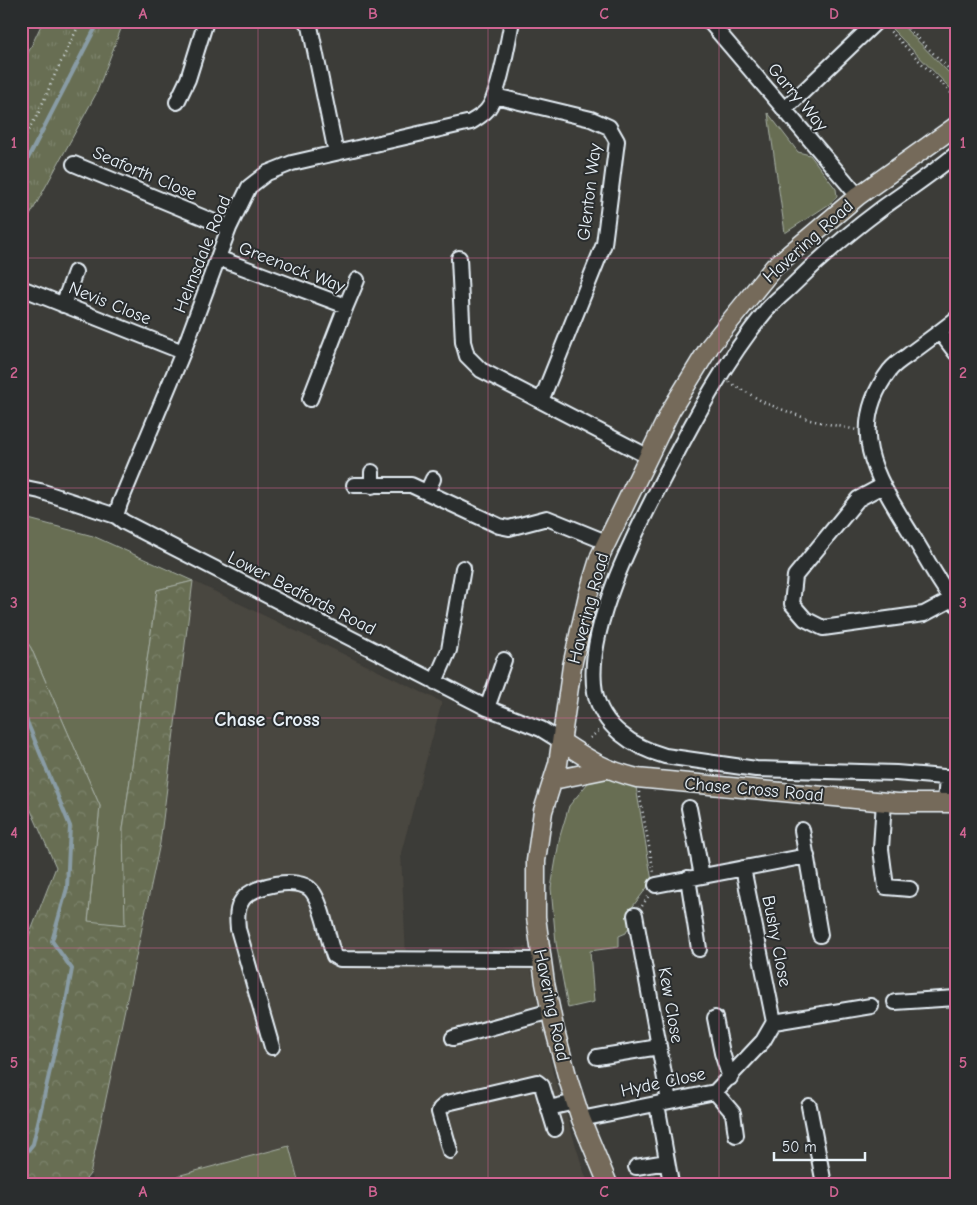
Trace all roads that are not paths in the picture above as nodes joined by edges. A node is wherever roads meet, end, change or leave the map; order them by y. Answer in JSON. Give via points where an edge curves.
{"nodes":[{"id":1,"x":206,"y":21,"type":"edge"},
{"id":2,"x":305,"y":21,"type":"edge"},
{"id":3,"x":512,"y":21,"type":"edge"},
{"id":4,"x":709,"y":21,"type":"edge"},
{"id":5,"x":882,"y":25,"type":"edge"},
{"id":6,"x":495,"y":96,"type":"junction"},
{"id":7,"x":178,"y":102,"type":"dead end"},
{"id":8,"x":784,"y":110,"type":"junction"},
{"id":9,"x":956,"y":126,"type":"edge"},
{"id":10,"x":336,"y":152,"type":"junction"},
{"id":11,"x":956,"y":154,"type":"edge"},
{"id":12,"x":74,"y":164,"type":"dead end"},
{"id":13,"x":858,"y":196,"type":"junction"},
{"id":14,"x":229,"y":228,"type":"junction"},
{"id":15,"x":218,"y":258,"type":"junction"},
{"id":16,"x":459,"y":258,"type":"dead end"},
{"id":17,"x":75,"y":272,"type":"dead end"},
{"id":18,"x":357,"y":280,"type":"dead end"},
{"id":19,"x":24,"y":289,"type":"dead end"},
{"id":20,"x":63,"y":305,"type":"junction"},
{"id":21,"x":346,"y":306,"type":"junction"},
{"id":22,"x":956,"y":319,"type":"edge"},
{"id":23,"x":940,"y":332,"type":"junction"},
{"id":24,"x":183,"y":352,"type":"junction"},
{"id":25,"x":956,"y":353,"type":"edge"},
{"id":26,"x":310,"y":399,"type":"dead end"},
{"id":27,"x":541,"y":401,"type":"junction"},
{"id":28,"x":656,"y":440,"type":"junction"},
{"id":29,"x":677,"y":452,"type":"junction"},
{"id":30,"x":647,"y":456,"type":"junction"},
{"id":31,"x":433,"y":479,"type":"dead end"},
{"id":32,"x":354,"y":485,"type":"dead end"},
{"id":33,"x":882,"y":486,"type":"junction"},
{"id":34,"x":21,"y":487,"type":"edge"},
{"id":35,"x":427,"y":492,"type":"junction"},
{"id":36,"x":116,"y":516,"type":"junction"},
{"id":37,"x":606,"y":542,"type":"junction"},
{"id":38,"x":463,"y":568,"type":"dead end"},
{"id":39,"x":954,"y":602,"type":"edge"},
{"id":40,"x":504,"y":660,"type":"dead end"},
{"id":41,"x":435,"y":682,"type":"junction"},
{"id":42,"x":487,"y":708,"type":"junction"},
{"id":43,"x":562,"y":742,"type":"junction"},
{"id":44,"x":607,"y":769,"type":"junction"},
{"id":45,"x":952,"y":778,"type":"edge"},
{"id":46,"x":553,"y":780,"type":"junction"},
{"id":47,"x":884,"y":801,"type":"junction"},
{"id":48,"x":950,"y":803,"type":"edge"},
{"id":49,"x":689,"y":808,"type":"dead end"},
{"id":50,"x":802,"y":830,"type":"dead end"},
{"id":51,"x":806,"y":856,"type":"junction"},
{"id":52,"x":743,"y":868,"type":"junction"},
{"id":53,"x":702,"y":876,"type":"junction"},
{"id":54,"x":688,"y":878,"type":"junction"},
{"id":55,"x":656,"y":885,"type":"road end"},
{"id":56,"x":910,"y":889,"type":"dead end"},
{"id":57,"x":635,"y":915,"type":"road end"},
{"id":58,"x":820,"y":935,"type":"dead end"},
{"id":59,"x":699,"y":948,"type":"dead end"},
{"id":60,"x":541,"y":960,"type":"junction"},
{"id":61,"x":956,"y":998,"type":"edge"},
{"id":62,"x":895,"y":1002,"type":"dead end"},
{"id":63,"x":871,"y":1006,"type":"dead end"},
{"id":64,"x":551,"y":1010,"type":"junction"},
{"id":65,"x":715,"y":1018,"type":"dead end"},
{"id":66,"x":774,"y":1022,"type":"junction"},
{"id":67,"x":453,"y":1038,"type":"dead end"},
{"id":68,"x":272,"y":1047,"type":"dead end"},
{"id":69,"x":659,"y":1047,"type":"junction"},
{"id":70,"x":597,"y":1057,"type":"dead end"},
{"id":71,"x":730,"y":1078,"type":"junction"},
{"id":72,"x":715,"y":1092,"type":"junction"},
{"id":73,"x":575,"y":1102,"type":"junction"},
{"id":74,"x":663,"y":1102,"type":"junction"},
{"id":75,"x":809,"y":1106,"type":"dead end"},
{"id":76,"x":549,"y":1108,"type":"junction"},
{"id":77,"x":581,"y":1119,"type":"junction"},
{"id":78,"x":555,"y":1129,"type":"dead end"},
{"id":79,"x":736,"y":1134,"type":"dead end"},
{"id":80,"x":450,"y":1151,"type":"dead end"},
{"id":81,"x":667,"y":1162,"type":"junction"},
{"id":82,"x":636,"y":1167,"type":"dead end"},
{"id":83,"x":671,"y":1183,"type":"edge"},
{"id":84,"x":608,"y":1184,"type":"edge"},
{"id":85,"x":824,"y":1184,"type":"edge"}],
"edges":[{"from":1,"to":7,"type":"street"},
{"from":2,"to":10,"type":"street","via":[[310,26]]},
{"from":3,"to":6,"type":"street","name":"Helmsdale Road"},
{"from":4,"to":8,"type":"street","name":"Garry Way"},
{"from":5,"to":8,"type":"street"},
{"from":6,"to":10,"type":"street","name":"Helmsdale Road","via":[[488,109],[471,122]]},
{"from":6,"to":27,"type":"street","name":"Glenton Way","via":[[591,120],[609,127],[617,141],[604,244]]},
{"from":8,"to":13,"type":"street","name":"Garry Way"},
{"from":9,"to":13,"type":"main road","name":"Havering Road"},
{"from":10,"to":14,"type":"street","name":"Helmsdale Road","via":[[292,162],[267,173],[249,187]]},
{"from":11,"to":29,"type":"street","via":[[879,210],[808,270],[766,311],[720,376]]},
{"from":12,"to":14,"type":"street","name":"Seaforth Close"},
{"from":13,"to":28,"type":"main road","name":"Havering Road","via":[[774,267],[710,346]]},
{"from":14,"to":15,"type":"street","name":"Helmsdale Road"},
{"from":15,"to":21,"type":"street","name":"Greenock Way"},
{"from":15,"to":24,"type":"street","name":"Helmsdale Road"},
{"from":16,"to":27,"type":"street","via":[[463,342],[467,356],[481,370]]},
{"from":17,"to":20,"type":"street"},
{"from":18,"to":21,"type":"street"},
{"from":19,"to":20,"type":"street","name":"Nevis Close"},
{"from":20,"to":24,"type":"street","name":"Nevis Close"},
{"from":21,"to":26,"type":"street","name":"Greenock Way"},
{"from":22,"to":23,"type":"street"},
{"from":23,"to":25,"type":"street"},
{"from":23,"to":33,"type":"street","via":[[891,368],[878,387],[868,418],[868,432],[871,458]]},
{"from":24,"to":36,"type":"street","name":"Helmsdale Road"},
{"from":27,"to":30,"type":"street"},
{"from":28,"to":29,"type":"street"},
{"from":28,"to":30,"type":"main road","name":"Havering Road"},
{"from":29,"to":45,"type":"street","via":[[636,532],[609,598],[595,650],[595,693],[610,722],[637,747],[665,756],[756,769]]},
{"from":30,"to":37,"type":"main road","name":"Havering Road"},
{"from":31,"to":35,"type":"street"},
{"from":32,"to":35,"type":"street","via":[[372,479],[412,485]]},
{"from":33,"to":39,"type":"street"},
{"from":33,"to":39,"type":"street","via":[[858,499],[795,576],[792,604],[805,619],[823,628],[924,614]]},
{"from":34,"to":36,"type":"street","name":"Lower Bedfords Road"},
{"from":35,"to":37,"type":"street","via":[[499,526],[509,528],[547,518]]},
{"from":36,"to":41,"type":"street","name":"Lower Bedfords Road"},
{"from":37,"to":43,"type":"main road","name":"Havering Road","via":[[588,595],[572,666]]},
{"from":38,"to":41,"type":"street","via":[[449,650]]},
{"from":40,"to":42,"type":"street"},
{"from":41,"to":42,"type":"street","name":"Lower Bedfords Road"},
{"from":42,"to":43,"type":"street","name":"Lower Bedfords Road","via":[[540,729]]},
{"from":43,"to":44,"type":"main road","name":"Chase Cross Road"},
{"from":43,"to":46,"type":"main road","name":"Havering Road"},
{"from":44,"to":46,"type":"main road"},
{"from":44,"to":47,"type":"main road","name":"Chase Cross Road","via":[[637,778]]},
{"from":45,"to":48,"type":"street"},
{"from":46,"to":60,"type":"main road","name":"Havering Road","via":[[543,812],[536,862],[536,917]]},
{"from":47,"to":48,"type":"main road","name":"Chase Cross Road"},
{"from":47,"to":56,"type":"street","via":[[881,849],[886,886]]},
{"from":49,"to":53,"type":"street"},
{"from":50,"to":51,"type":"street"},
{"from":51,"to":52,"type":"street"},
{"from":51,"to":58,"type":"street"},
{"from":52,"to":53,"type":"street"},
{"from":52,"to":66,"type":"street","name":"Bushy Close"},
{"from":53,"to":54,"type":"street"},
{"from":54,"to":55,"type":"street"},
{"from":54,"to":59,"type":"street"},
{"from":57,"to":69,"type":"street","name":"Kew Close"},
{"from":60,"to":64,"type":"main road","name":"Havering Road"},
{"from":60,"to":68,"type":"street","via":[[340,959],[334,956],[319,905],[309,887],[292,882],[254,891],[243,899],[236,918]]},
{"from":61,"to":62,"type":"street"},
{"from":63,"to":66,"type":"street"},
{"from":64,"to":67,"type":"street"},
{"from":64,"to":73,"type":"main road","name":"Havering Road"},
{"from":65,"to":71,"type":"street"},
{"from":66,"to":71,"type":"street","name":"Hyde Close","via":[[764,1041]]},
{"from":69,"to":70,"type":"street"},
{"from":69,"to":74,"type":"street","name":"Kew Close"},
{"from":71,"to":72,"type":"street","name":"Hyde Close"},
{"from":72,"to":74,"type":"street","name":"Hyde Close"},
{"from":72,"to":79,"type":"street","via":[[733,1113]]},
{"from":73,"to":76,"type":"street"},
{"from":73,"to":77,"type":"main road","name":"Havering Road"},
{"from":74,"to":77,"type":"street","name":"Hyde Close"},
{"from":74,"to":81,"type":"street","name":"Kew Close"},
{"from":75,"to":85,"type":"street"},
{"from":76,"to":78,"type":"street"},
{"from":76,"to":80,"type":"street","via":[[542,1086],[537,1082],[447,1103],[439,1112]]},
{"from":77,"to":84,"type":"main road","name":"Havering Road"},
{"from":81,"to":82,"type":"street"},
{"from":81,"to":83,"type":"street","name":"Kew Close"}]}
